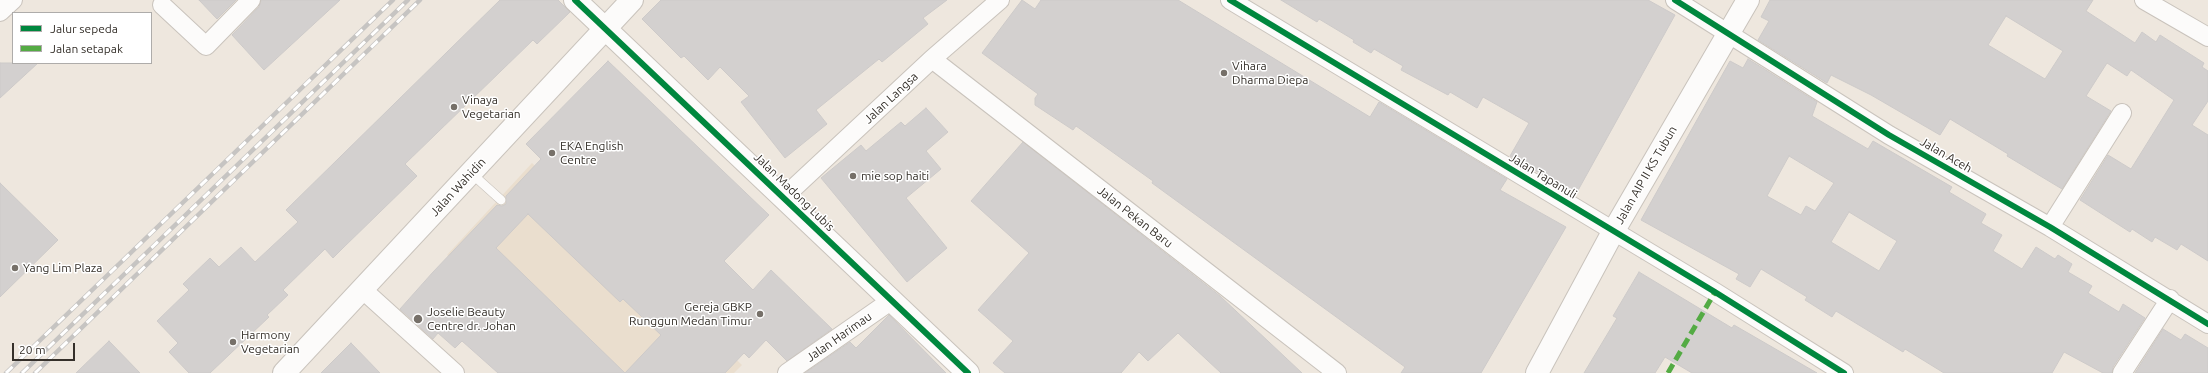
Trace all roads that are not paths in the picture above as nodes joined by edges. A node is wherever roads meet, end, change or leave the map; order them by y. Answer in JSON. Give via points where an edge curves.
{"nodes":[{"id":1,"x":13,"y":0,"type":"edge"},
{"id":2,"x":251,"y":0,"type":"edge"},
{"id":3,"x":574,"y":0,"type":"edge"},
{"id":4,"x":632,"y":0,"type":"edge"},
{"id":5,"x":1000,"y":0,"type":"edge"},
{"id":6,"x":1230,"y":0,"type":"edge"},
{"id":7,"x":1675,"y":0,"type":"edge"},
{"id":8,"x":1748,"y":0,"type":"edge"},
{"id":9,"x":2144,"y":0,"type":"edge"},
{"id":10,"x":162,"y":5,"type":"dead end"},
{"id":11,"x":0,"y":12,"type":"edge"},
{"id":12,"x":606,"y":28,"type":"junction"},
{"id":13,"x":1729,"y":33,"type":"junction"},
{"id":14,"x":2208,"y":37,"type":"edge"},
{"id":15,"x":932,"y":59,"type":"junction"},
{"id":16,"x":2122,"y":113,"type":"dead end"},
{"id":17,"x":471,"y":173,"type":"junction"},
{"id":18,"x":784,"y":197,"type":"junction"},
{"id":19,"x":501,"y":200,"type":"dead end"},
{"id":20,"x":2050,"y":227,"type":"junction"},
{"id":21,"x":1613,"y":232,"type":"junction"},
{"id":22,"x":362,"y":289,"type":"junction"},
{"id":23,"x":2170,"y":299,"type":"junction"},
{"id":24,"x":892,"y":300,"type":"junction"},
{"id":25,"x":2208,"y":324,"type":"edge"},
{"id":26,"x":284,"y":373,"type":"edge"},
{"id":27,"x":456,"y":373,"type":"edge"},
{"id":28,"x":786,"y":373,"type":"edge"},
{"id":29,"x":968,"y":373,"type":"edge"},
{"id":30,"x":1338,"y":373,"type":"edge"},
{"id":31,"x":1538,"y":373,"type":"edge"},
{"id":32,"x":1844,"y":373,"type":"edge"},
{"id":33,"x":2122,"y":373,"type":"edge"}],
"edges":[{"from":1,"to":11,"type":"street"},
{"from":2,"to":10,"type":"street","via":[[206,46]]},
{"from":3,"to":12,"type":"street","name":"Jalan Madong Lubis"},
{"from":4,"to":12,"type":"street","name":"Jalan Wahidin"},
{"from":5,"to":15,"type":"street","name":"Jalan Langsa"},
{"from":6,"to":21,"type":"street","name":"Jalan Tapanuli"},
{"from":7,"to":13,"type":"street","name":"Jalan Aceh"},
{"from":8,"to":13,"type":"street","name":"Jalan AIP II KS Tubun"},
{"from":9,"to":14,"type":"street"},
{"from":12,"to":17,"type":"street","name":"Jalan Wahidin"},
{"from":12,"to":18,"type":"street","name":"Jalan Madong Lubis"},
{"from":13,"to":20,"type":"street","name":"Jalan Aceh","via":[[1889,135]]},
{"from":13,"to":21,"type":"street","name":"Jalan AIP II KS Tubun"},
{"from":15,"to":18,"type":"street","name":"Jalan Langsa"},
{"from":15,"to":30,"type":"street","name":"Jalan Pekan Baru"},
{"from":16,"to":20,"type":"street"},
{"from":17,"to":19,"type":"lane"},
{"from":17,"to":22,"type":"street","name":"Jalan Wahidin"},
{"from":18,"to":24,"type":"street","name":"Jalan Madong Lubis"},
{"from":20,"to":23,"type":"street","name":"Jalan Aceh"},
{"from":21,"to":31,"type":"street","name":"Jalan AIP II KS Tubun"},
{"from":21,"to":32,"type":"street","name":"Jalan Tapanuli"},
{"from":22,"to":26,"type":"street","name":"Jalan Wahidin"},
{"from":22,"to":27,"type":"street"},
{"from":23,"to":25,"type":"street","name":"Jalan Aceh"},
{"from":23,"to":33,"type":"street"},
{"from":24,"to":28,"type":"street","name":"Jalan Harimau"},
{"from":24,"to":29,"type":"street","name":"Jalan Madong Lubis"}]}
